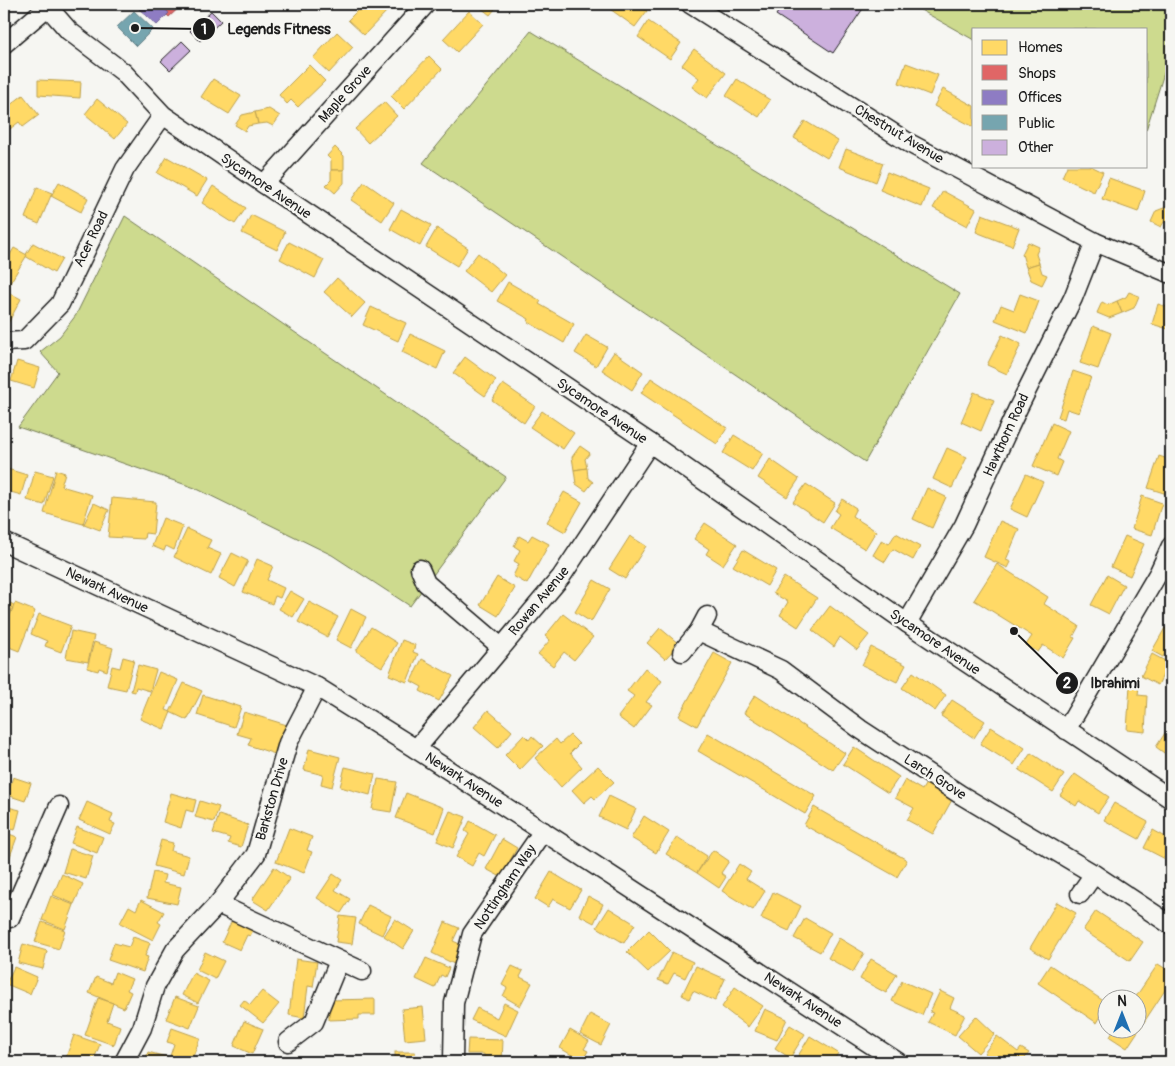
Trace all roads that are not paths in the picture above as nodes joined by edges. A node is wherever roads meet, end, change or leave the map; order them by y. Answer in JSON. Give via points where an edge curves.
{"nodes":[{"id":1,"x":426,"y":4,"type":"edge"},
{"id":2,"x":690,"y":4,"type":"edge"},
{"id":3,"x":49,"y":5,"type":"edge"},
{"id":4,"x":4,"y":44,"type":"edge"},
{"id":5,"x":163,"y":115,"type":"junction"},
{"id":6,"x":264,"y":184,"type":"junction"},
{"id":7,"x":1095,"y":242,"type":"junction"},
{"id":8,"x":1171,"y":274,"type":"edge"},
{"id":9,"x":4,"y":342,"type":"edge"},
{"id":10,"x":650,"y":444,"type":"junction"},
{"id":11,"x":4,"y":542,"type":"edge"},
{"id":12,"x":1171,"y":546,"type":"edge"},
{"id":13,"x":420,"y":569,"type":"dead end"},
{"id":14,"x":1165,"y":576,"type":"edge"},
{"id":15,"x":906,"y":623,"type":"junction"},
{"id":16,"x":501,"y":646,"type":"junction"},
{"id":17,"x":682,"y":652,"type":"dead end"},
{"id":18,"x":317,"y":687,"type":"junction"},
{"id":19,"x":1066,"y":730,"type":"junction"},
{"id":20,"x":416,"y":748,"type":"junction"},
{"id":21,"x":1171,"y":799,"type":"edge"},
{"id":22,"x":59,"y":806,"type":"dead end"},
{"id":23,"x":543,"y":831,"type":"junction"},
{"id":24,"x":1094,"y":874,"type":"junction"},
{"id":25,"x":1080,"y":894,"type":"dead end"},
{"id":26,"x":218,"y":904,"type":"junction"},
{"id":27,"x":7,"y":916,"type":"edge"},
{"id":28,"x":1171,"y":924,"type":"edge"},
{"id":29,"x":339,"y":961,"type":"junction"},
{"id":30,"x":362,"y":971,"type":"dead end"},
{"id":31,"x":288,"y":1042,"type":"dead end"},
{"id":32,"x":124,"y":1062,"type":"edge"},
{"id":33,"x":454,"y":1062,"type":"edge"},
{"id":34,"x":898,"y":1062,"type":"edge"}],
"edges":[{"from":1,"to":6,"type":"street","name":"Maple Grove"},
{"from":2,"to":7,"type":"street","name":"Chestnut Avenue","via":[[908,142]]},
{"from":3,"to":4,"type":"street"},
{"from":3,"to":5,"type":"street","name":"Sycamore Avenue","via":[[69,32],[123,72]]},
{"from":5,"to":6,"type":"street","name":"Sycamore Avenue"},
{"from":5,"to":9,"type":"street","name":"Acer Road","via":[[125,169],[60,304],[24,341]]},
{"from":6,"to":10,"type":"street","name":"Sycamore Avenue"},
{"from":7,"to":8,"type":"street","name":"Chestnut Avenue"},
{"from":7,"to":15,"type":"street","name":"Hawthorn Road","via":[[1073,298],[964,525]]},
{"from":10,"to":15,"type":"street","name":"Sycamore Avenue"},
{"from":10,"to":16,"type":"street","name":"Rowan Avenue","via":[[561,577]]},
{"from":11,"to":18,"type":"street","name":"Newark Avenue"},
{"from":12,"to":14,"type":"street"},
{"from":13,"to":16,"type":"street","via":[[426,583]]},
{"from":14,"to":19,"type":"street"},
{"from":15,"to":19,"type":"street","name":"Sycamore Avenue"},
{"from":16,"to":20,"type":"street","name":"Rowan Avenue"},
{"from":17,"to":24,"type":"street","name":"Larch Grove","via":[[703,624],[781,670],[860,728],[961,795]]},
{"from":18,"to":20,"type":"street","name":"Newark Avenue"},
{"from":18,"to":26,"type":"street","name":"Barkston Drive","via":[[288,743],[256,854]]},
{"from":19,"to":21,"type":"street","name":"Sycamore Avenue"},
{"from":20,"to":23,"type":"street","name":"Newark Avenue"},
{"from":22,"to":27,"type":"street"},
{"from":23,"to":33,"type":"street","name":"Nottingham Way","via":[[472,934],[454,1003]]},
{"from":23,"to":34,"type":"street","name":"Newark Avenue"},
{"from":24,"to":25,"type":"street"},
{"from":24,"to":28,"type":"street","name":"Larch Grove"},
{"from":26,"to":29,"type":"street"},
{"from":26,"to":32,"type":"street","name":"Barkston Drive","via":[[175,950],[155,986],[142,1028]]},
{"from":29,"to":30,"type":"street"},
{"from":29,"to":31,"type":"street","via":[[314,1022]]}]}
